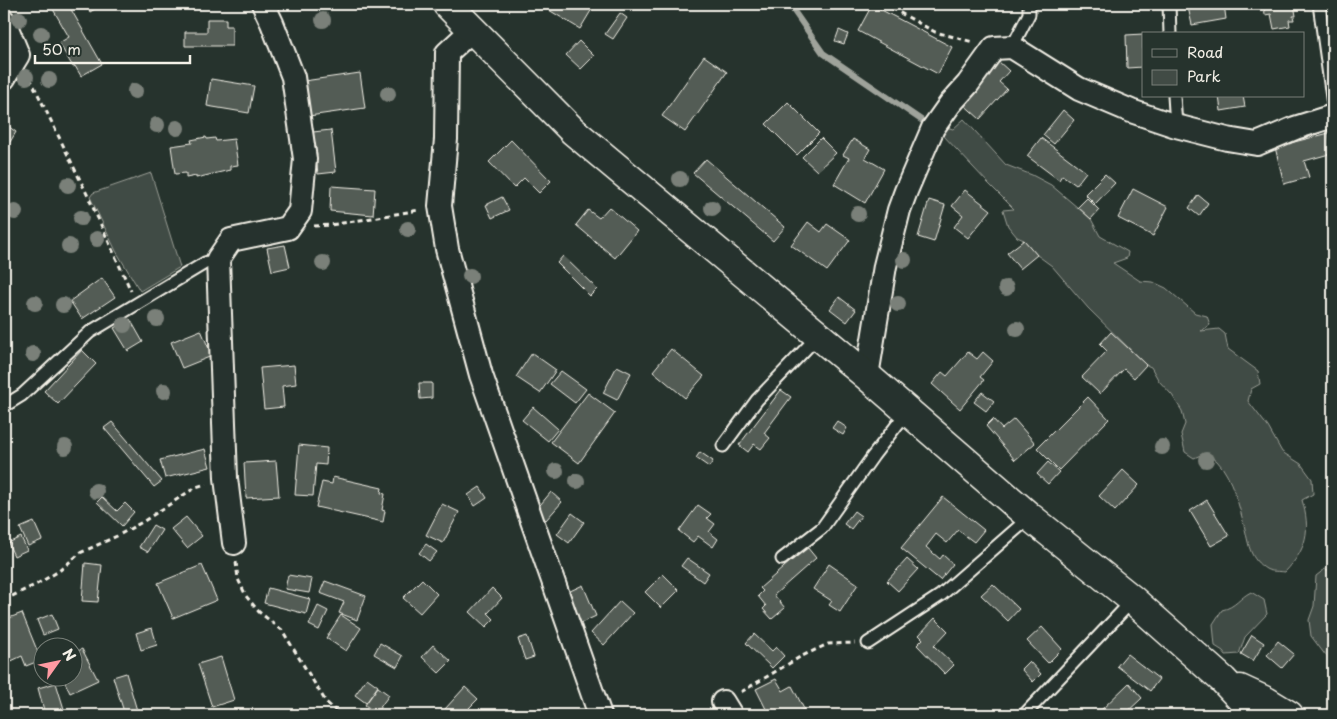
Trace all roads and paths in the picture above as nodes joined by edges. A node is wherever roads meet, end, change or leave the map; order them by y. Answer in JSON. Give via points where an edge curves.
{"nodes":[{"id":1,"x":262,"y":4,"type":"edge"},
{"id":2,"x":447,"y":4,"type":"edge"},
{"id":3,"x":884,"y":4,"type":"edge"},
{"id":4,"x":1029,"y":4,"type":"edge"},
{"id":5,"x":1169,"y":4,"type":"edge"},
{"id":6,"x":1319,"y":4,"type":"edge"},
{"id":7,"x":4,"y":21,"type":"edge"},
{"id":8,"x":472,"y":30,"type":"junction"},
{"id":9,"x":1170,"y":32,"type":"edge"},
{"id":10,"x":1003,"y":47,"type":"junction"},
{"id":11,"x":18,"y":55,"type":"junction"},
{"id":12,"x":4,"y":78,"type":"edge"},
{"id":13,"x":1174,"y":98,"type":"edge"},
{"id":14,"x":1333,"y":105,"type":"edge"},
{"id":15,"x":1333,"y":116,"type":"edge"},
{"id":16,"x":1176,"y":126,"type":"junction"},
{"id":17,"x":440,"y":206,"type":"junction"},
{"id":18,"x":288,"y":228,"type":"junction"},
{"id":19,"x":218,"y":259,"type":"junction"},
{"id":20,"x":137,"y":305,"type":"junction"},
{"id":21,"x":818,"y":336,"type":"junction"},
{"id":22,"x":867,"y":376,"type":"junction"},
{"id":23,"x":4,"y":403,"type":"edge"},
{"id":24,"x":908,"y":412,"type":"junction"},
{"id":25,"x":723,"y":446,"type":"dead end"},
{"id":26,"x":226,"y":478,"type":"junction"},
{"id":27,"x":1030,"y":517,"type":"junction"},
{"id":28,"x":234,"y":543,"type":"joint"},
{"id":29,"x":782,"y":559,"type":"dead end"},
{"id":30,"x":4,"y":600,"type":"edge"},
{"id":31,"x":1132,"y":600,"type":"junction"},
{"id":32,"x":868,"y":643,"type":"joint"},
{"id":33,"x":1223,"y":680,"type":"junction"},
{"id":34,"x":727,"y":708,"type":"edge"},
{"id":35,"x":340,"y":715,"type":"edge"},
{"id":36,"x":600,"y":715,"type":"edge"},
{"id":37,"x":1024,"y":715,"type":"edge"},
{"id":38,"x":1256,"y":715,"type":"edge"},
{"id":39,"x":1289,"y":715,"type":"edge"}],
"edges":[{"from":1,"to":18,"type":"street","via":[[294,76],[305,159],[300,211]]},
{"from":2,"to":8,"type":"main road"},
{"from":3,"to":10,"type":"path","via":[[936,32]]},
{"from":4,"to":10,"type":"lane","via":[[1029,14]]},
{"from":5,"to":9,"type":"lane"},
{"from":6,"to":14,"type":"lane"},
{"from":7,"to":11,"type":"street"},
{"from":8,"to":17,"type":"street","via":[[447,53],[446,139]]},
{"from":8,"to":21,"type":"main road","via":[[573,131]]},
{"from":10,"to":16,"type":"street","via":[[1079,89]]},
{"from":10,"to":22,"type":"street","via":[[950,104],[933,128],[906,191],[885,266]]},
{"from":11,"to":12,"type":"street"},
{"from":11,"to":20,"type":"path","via":[[74,166]]},
{"from":13,"to":16,"type":"lane"},
{"from":15,"to":16,"type":"street","via":[[1257,144]]},
{"from":17,"to":18,"type":"path","via":[[331,225]]},
{"from":17,"to":36,"type":"street","via":[[447,249],[480,375]]},
{"from":18,"to":19,"type":"street","via":[[231,240]]},
{"from":19,"to":20,"type":"lane","via":[[205,262]]},
{"from":19,"to":26,"type":"street"},
{"from":20,"to":23,"type":"lane","via":[[90,332],[22,395]]},
{"from":21,"to":22,"type":"main road"},
{"from":21,"to":25,"type":"lane","via":[[757,400]]},
{"from":22,"to":24,"type":"main road"},
{"from":24,"to":27,"type":"main road"},
{"from":24,"to":29,"type":"lane","via":[[822,528]]},
{"from":26,"to":28,"type":"street"},
{"from":26,"to":30,"type":"path","via":[[196,487],[144,521],[80,553],[52,576]]},
{"from":27,"to":31,"type":"main road"},
{"from":27,"to":32,"type":"lane","via":[[941,595]]},
{"from":28,"to":35,"type":"path","via":[[238,579],[246,596],[259,612],[282,630],[326,702]]},
{"from":31,"to":33,"type":"main road"},
{"from":31,"to":37,"type":"lane"},
{"from":32,"to":34,"type":"path","via":[[828,644],[800,657]]},
{"from":33,"to":38,"type":"main road"},
{"from":33,"to":39,"type":"main road"}]}
